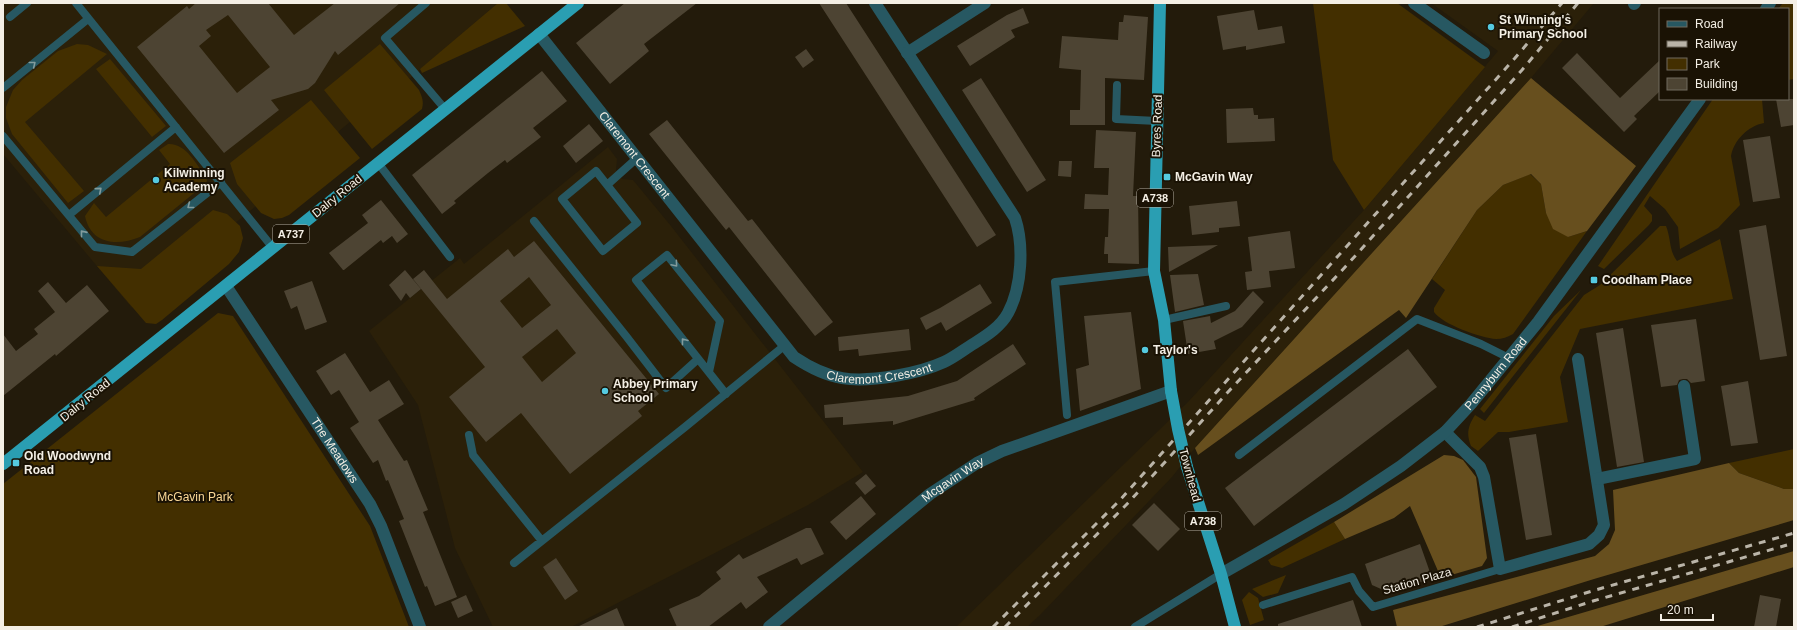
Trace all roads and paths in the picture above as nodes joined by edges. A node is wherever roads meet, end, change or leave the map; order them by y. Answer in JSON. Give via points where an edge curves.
{"nodes":[{"id":1,"x":27,"y":3,"type":"edge"},
{"id":2,"x":76,"y":3,"type":"edge"},
{"id":3,"x":426,"y":3,"type":"edge"},
{"id":4,"x":578,"y":3,"type":"edge"},
{"id":5,"x":875,"y":3,"type":"edge"},
{"id":6,"x":986,"y":3,"type":"edge"},
{"id":7,"x":1160,"y":3,"type":"edge"},
{"id":8,"x":1414,"y":3,"type":"edge"},
{"id":9,"x":10,"y":17,"type":"dead end"},
{"id":10,"x":88,"y":19,"type":"junction"},
{"id":11,"x":539,"y":34,"type":"junction"},
{"id":12,"x":907,"y":53,"type":"junction"},
{"id":13,"x":1484,"y":53,"type":"dead end"},
{"id":14,"x":1117,"y":85,"type":"dead end"},
{"id":15,"x":3,"y":88,"type":"edge"},
{"id":16,"x":1699,"y":100,"type":"edge"},
{"id":17,"x":445,"y":109,"type":"junction"},
{"id":18,"x":1157,"y":121,"type":"junction"},
{"id":19,"x":176,"y":127,"type":"junction"},
{"id":20,"x":3,"y":136,"type":"edge"},
{"id":21,"x":636,"y":159,"type":"junction"},
{"id":22,"x":378,"y":163,"type":"junction"},
{"id":23,"x":221,"y":182,"type":"junction"},
{"id":24,"x":607,"y":185,"type":"junction"},
{"id":25,"x":70,"y":216,"type":"junction"},
{"id":26,"x":534,"y":221,"type":"dead end"},
{"id":27,"x":273,"y":248,"type":"junction"},
{"id":28,"x":450,"y":257,"type":"dead end"},
{"id":29,"x":1154,"y":271,"type":"junction"},
{"id":30,"x":226,"y":286,"type":"junction"},
{"id":31,"x":1226,"y":306,"type":"dead end"},
{"id":32,"x":1164,"y":320,"type":"junction"},
{"id":33,"x":784,"y":346,"type":"junction"},
{"id":34,"x":1509,"y":358,"type":"junction"},
{"id":35,"x":698,"y":359,"type":"junction"},
{"id":36,"x":1578,"y":359,"type":"dead end"},
{"id":37,"x":709,"y":372,"type":"junction"},
{"id":38,"x":1684,"y":386,"type":"dead end"},
{"id":39,"x":1171,"y":391,"type":"junction"},
{"id":40,"x":726,"y":394,"type":"junction"},
{"id":41,"x":1067,"y":415,"type":"dead end"},
{"id":42,"x":1445,"y":432,"type":"junction"},
{"id":43,"x":469,"y":435,"type":"dead end"},
{"id":44,"x":1239,"y":455,"type":"dead end"},
{"id":45,"x":3,"y":464,"type":"edge"},
{"id":46,"x":1597,"y":479,"type":"junction"},
{"id":47,"x":542,"y":541,"type":"junction"},
{"id":48,"x":514,"y":563,"type":"dead end"},
{"id":49,"x":1500,"y":569,"type":"junction"},
{"id":50,"x":1221,"y":574,"type":"junction"},
{"id":51,"x":1263,"y":605,"type":"dead end"},
{"id":52,"x":420,"y":627,"type":"edge"},
{"id":53,"x":769,"y":627,"type":"edge"},
{"id":54,"x":1135,"y":627,"type":"edge"},
{"id":55,"x":1235,"y":627,"type":"edge"}],
"edges":[{"from":1,"to":9,"type":"lane"},
{"from":2,"to":10,"type":"lane"},
{"from":3,"to":17,"type":"lane","via":[[385,38]]},
{"from":4,"to":11,"type":"highway","name":"Dalry Road","number":"A737"},
{"from":5,"to":12,"type":"street","name":"Claremont Crescent"},
{"from":6,"to":12,"type":"street"},
{"from":7,"to":18,"type":"highway","name":"Byres Road","number":"A738"},
{"from":8,"to":13,"type":"street"},
{"from":15,"to":10,"type":"lane","one_way":true},
{"from":10,"to":19,"type":"lane"},
{"from":11,"to":17,"type":"highway","name":"Dalry Road","number":"A737"},
{"from":11,"to":21,"type":"street","name":"Claremont Crescent"},
{"from":12,"to":33,"type":"street","name":"Claremont Crescent","via":[[1015,218],[1020,232],[1021,248],[1015,295],[1008,312],[993,331],[945,362],[906,374],[869,380],[839,378],[818,372],[794,357]]},
{"from":14,"to":18,"type":"lane","via":[[1116,120]]},
{"from":16,"to":34,"type":"street","name":"Pennyburn Road"},
{"from":17,"to":22,"type":"highway","name":"Dalry Road","number":"A737"},
{"from":18,"to":29,"type":"highway","name":"Byres Road","number":"A738"},
{"from":19,"to":23,"type":"lane"},
{"from":25,"to":19,"type":"lane","one_way":true},
{"from":20,"to":25,"type":"lane"},
{"from":21,"to":24,"type":"lane"},
{"from":21,"to":33,"type":"street","name":"Claremont Crescent"},
{"from":22,"to":27,"type":"highway","name":"Dalry Road","number":"A737"},
{"from":22,"to":28,"type":"lane"},
{"from":23,"to":25,"type":"lane","one_way":true,"via":[[132,252],[95,247]]},
{"from":23,"to":27,"type":"lane"},
{"from":24,"to":24,"type":"lane","via":[[637,223],[603,251],[562,199],[596,172]]},
{"from":26,"to":35,"type":"lane","via":[[666,388]]},
{"from":27,"to":30,"type":"highway","name":"Dalry Road","number":"A737"},
{"from":29,"to":32,"type":"highway","name":"Byres Road","number":"A738"},
{"from":29,"to":41,"type":"lane","via":[[1055,282]]},
{"from":30,"to":45,"type":"highway","name":"Dalry Road","number":"A737"},
{"from":30,"to":52,"type":"street","name":"The Meadows","via":[[370,504]]},
{"from":31,"to":32,"type":"lane"},
{"from":32,"to":39,"type":"highway","name":"Byres Road","number":"A738"},
{"from":33,"to":40,"type":"lane"},
{"from":34,"to":42,"type":"street","name":"Pennyburn Road"},
{"from":34,"to":44,"type":"lane","via":[[1481,344],[1416,319]]},
{"from":35,"to":37,"type":"lane"},
{"from":35,"to":37,"type":"lane","one_way":true,"via":[[636,280],[667,255],[720,321]]},
{"from":36,"to":46,"type":"street"},
{"from":37,"to":40,"type":"lane"},
{"from":38,"to":46,"type":"street","via":[[1695,459]]},
{"from":39,"to":50,"type":"highway","name":"Townhead","number":"A738","bridge":true,"via":[[1187,467]]},
{"from":39,"to":53,"type":"street","name":"Mcgavin Way","via":[[1002,451],[977,463],[930,494]]},
{"from":40,"to":47,"type":"lane"},
{"from":42,"to":49,"type":"street","via":[[1480,467],[1484,476]]},
{"from":42,"to":50,"type":"street","name":"Pennyburn Road","via":[[1401,466],[1344,504]]},
{"from":43,"to":47,"type":"lane","via":[[473,455]]},
{"from":46,"to":49,"type":"street","via":[[1604,524],[1599,535],[1589,544]]},
{"from":47,"to":48,"type":"lane"},
{"from":49,"to":51,"type":"lane","name":"Station Plaza","via":[[1373,607],[1359,591],[1352,577]]},
{"from":50,"to":54,"type":"lane"},
{"from":50,"to":55,"type":"highway","name":"Townhead","number":"A738"}]}
